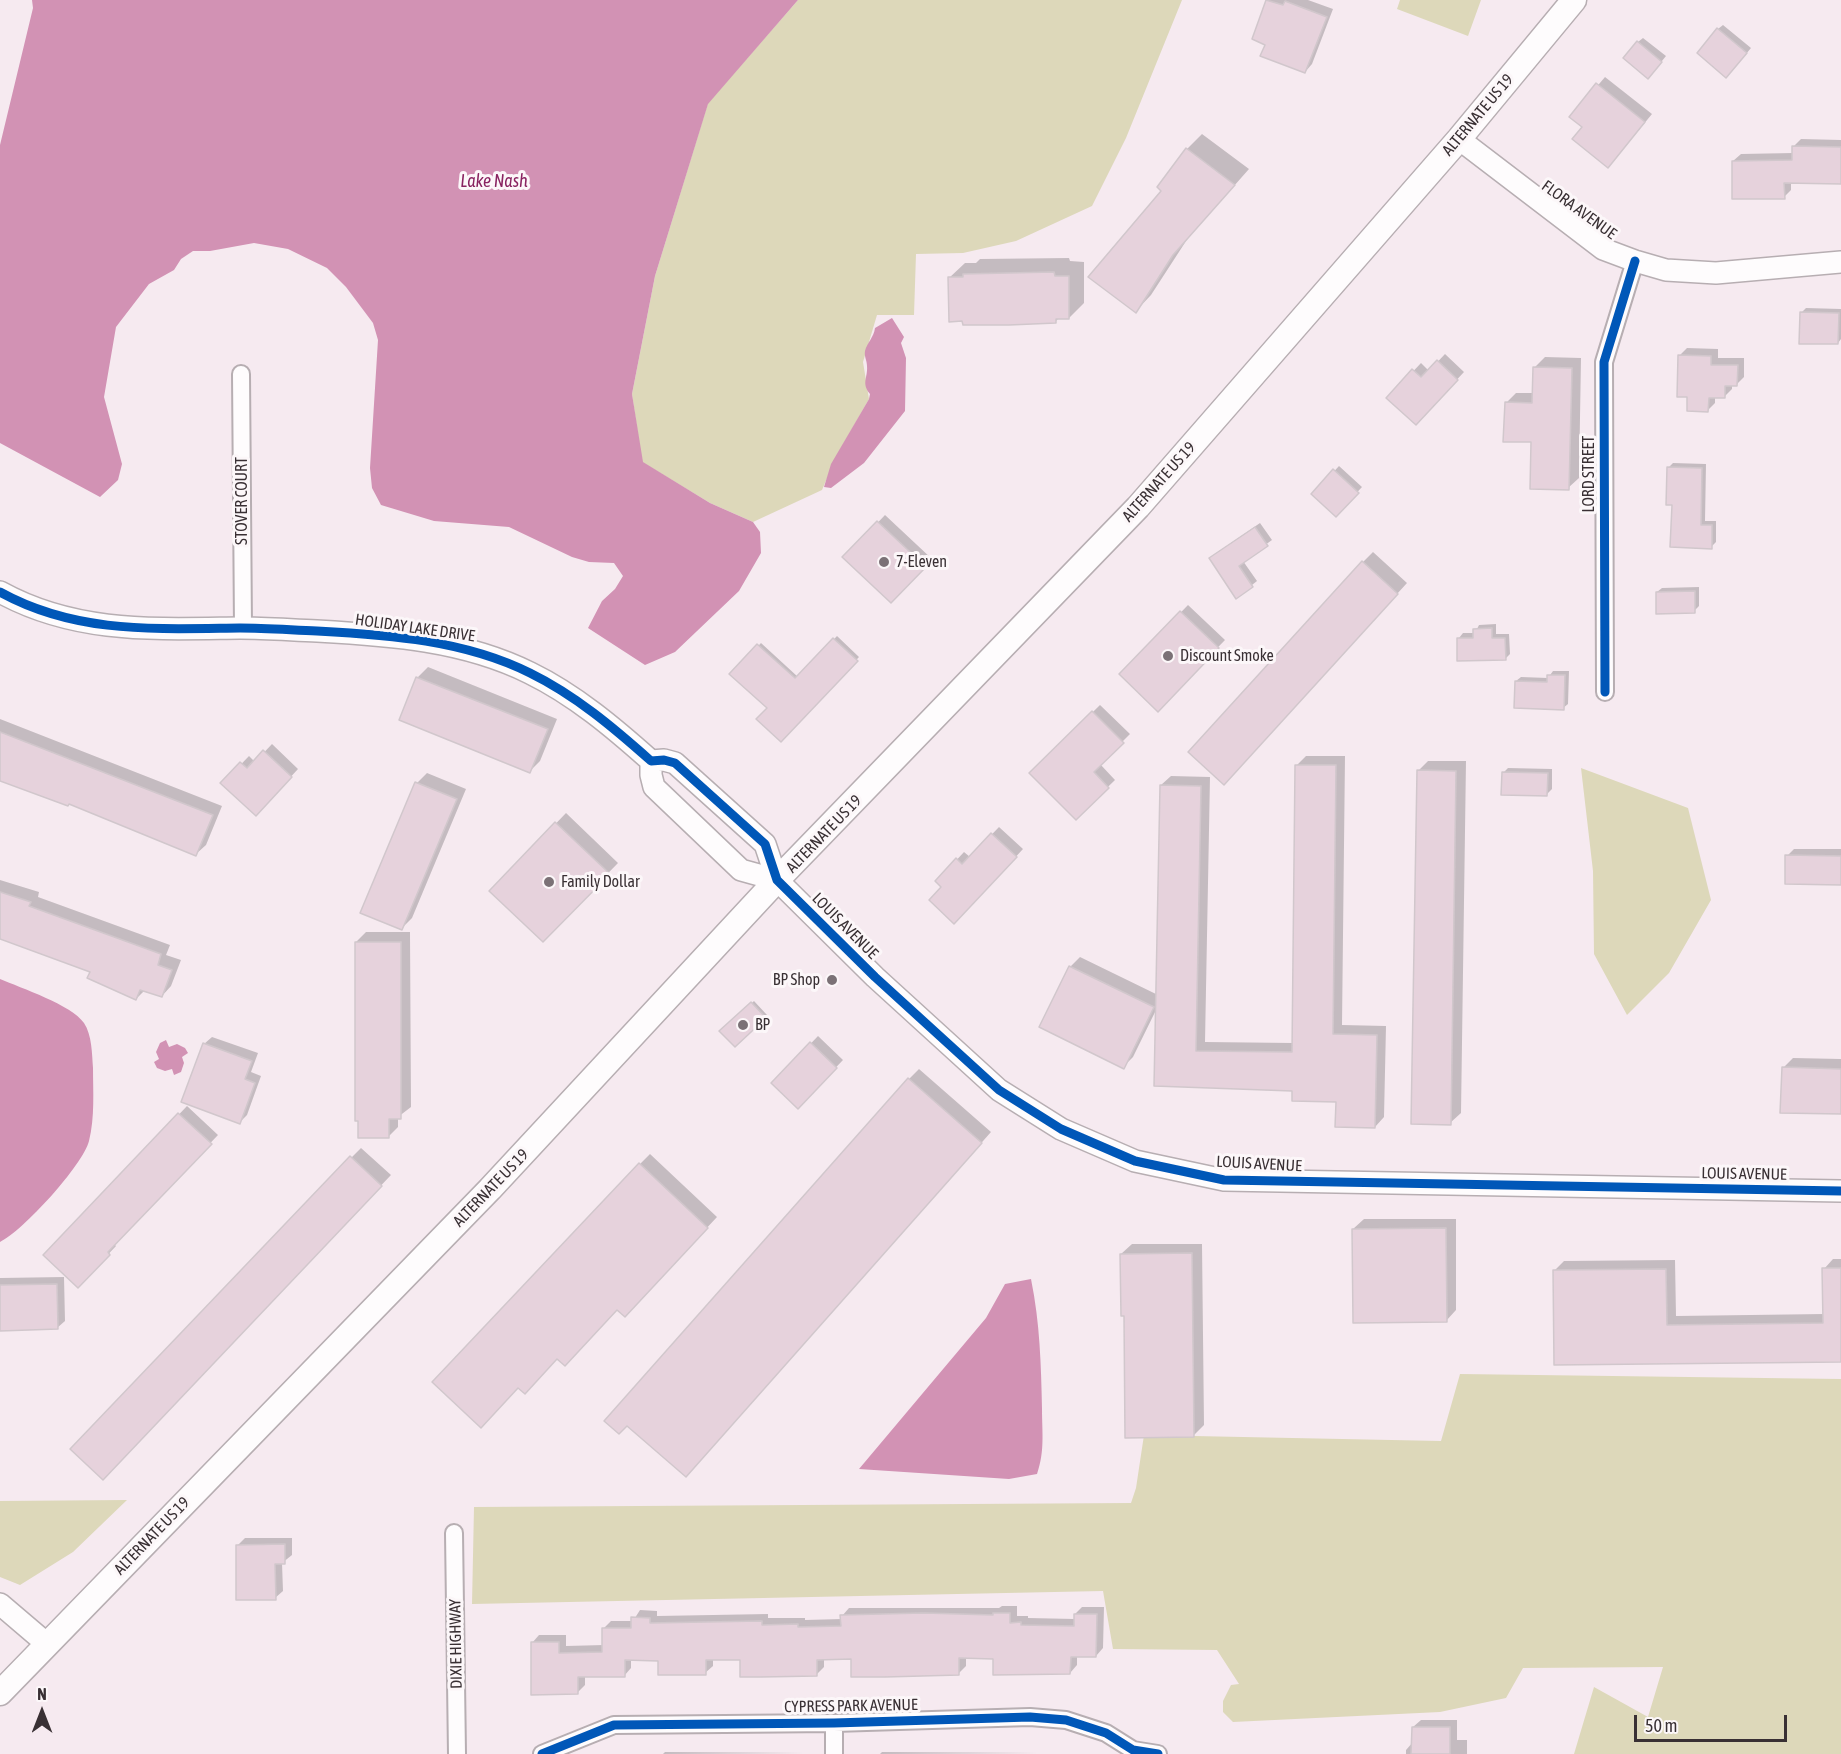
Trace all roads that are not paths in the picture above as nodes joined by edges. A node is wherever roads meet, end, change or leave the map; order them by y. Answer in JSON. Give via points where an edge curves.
{"nodes":[{"id":1,"x":1574,"y":0,"type":"edge"},
{"id":2,"x":1459,"y":139,"type":"junction"},
{"id":3,"x":1635,"y":261,"type":"junction"},
{"id":4,"x":1841,"y":262,"type":"edge"},
{"id":5,"x":241,"y":374,"type":"dead end"},
{"id":6,"x":0,"y":592,"type":"edge"},
{"id":7,"x":243,"y":628,"type":"junction"},
{"id":8,"x":1605,"y":692,"type":"dead end"},
{"id":9,"x":651,"y":761,"type":"junction"},
{"id":10,"x":777,"y":880,"type":"junction"},
{"id":11,"x":1841,"y":1191,"type":"edge"},
{"id":12,"x":454,"y":1533,"type":"dead end"},
{"id":13,"x":0,"y":1604,"type":"edge"},
{"id":14,"x":47,"y":1644,"type":"junction"},
{"id":15,"x":0,"y":1692,"type":"edge"},
{"id":16,"x":834,"y":1723,"type":"junction"},
{"id":17,"x":1133,"y":1752,"type":"edge"},
{"id":18,"x":458,"y":1754,"type":"edge"},
{"id":19,"x":542,"y":1754,"type":"edge"},
{"id":20,"x":834,"y":1754,"type":"edge"},
{"id":21,"x":1158,"y":1754,"type":"edge"}],
"edges":[{"from":1,"to":2,"type":"main road","name":"ALTERNATE US 19"},
{"from":2,"to":3,"type":"street","name":"FLORA AVENUE","via":[[1603,249]]},
{"from":2,"to":10,"type":"main road","name":"ALTERNATE US 19","via":[[1138,507]]},
{"from":3,"to":4,"type":"street","name":"FLORA AVENUE","via":[[1666,270],[1716,273]]},
{"from":3,"to":8,"type":"street","name":"LORD STREET","via":[[1604,362]]},
{"from":5,"to":7,"type":"street","name":"STOVER COURT"},
{"from":6,"to":7,"type":"street","name":"HOLIDAY LAKE DRIVE","via":[[77,621],[147,630]]},
{"from":7,"to":9,"type":"street","name":"HOLIDAY LAKE DRIVE","via":[[377,634],[487,654],[531,673],[579,701]]},
{"from":9,"to":10,"type":"street","name":"HOLIDAY LAKE DRIVE","via":[[675,763],[765,844]]},
{"from":9,"to":10,"type":"street","via":[[654,787],[741,870]]},
{"from":10,"to":11,"type":"street","name":"LOUIS AVENUE","via":[[875,977],[999,1090],[1061,1129],[1135,1161],[1224,1180]]},
{"from":10,"to":14,"type":"main road","name":"ALTERNATE US 19","via":[[490,1189]]},
{"from":12,"to":18,"type":"street","name":"DIXIE HIGHWAY"},
{"from":13,"to":14,"type":"street"},
{"from":14,"to":15,"type":"main road","name":"ALTERNATE US 19"},
{"from":16,"to":17,"type":"street","name":"CYPRESS PARK AVENUE","via":[[1066,1720],[1106,1733]]},
{"from":16,"to":19,"type":"street","name":"CYPRESS PARK AVENUE","via":[[614,1725]]},
{"from":16,"to":20,"type":"street"},
{"from":17,"to":21,"type":"street","name":"CYPRESS PARK AVENUE"}]}
